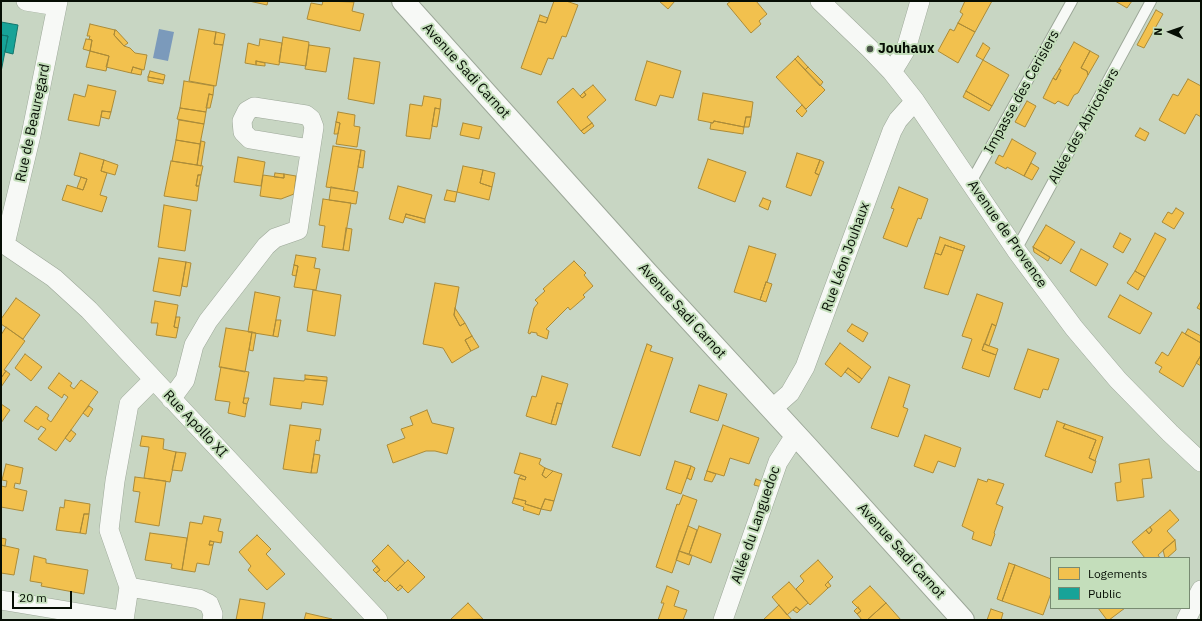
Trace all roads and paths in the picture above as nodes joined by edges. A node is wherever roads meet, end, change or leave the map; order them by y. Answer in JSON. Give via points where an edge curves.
{"nodes":[{"id":1,"x":26,"y":1,"type":"edge"},
{"id":2,"x":403,"y":1,"type":"edge"},
{"id":3,"x":820,"y":1,"type":"edge"},
{"id":4,"x":920,"y":1,"type":"edge"},
{"id":5,"x":1072,"y":1,"type":"edge"},
{"id":6,"x":1151,"y":1,"type":"edge"},
{"id":7,"x":58,"y":4,"type":"edge"},
{"id":8,"x":892,"y":72,"type":"junction"},
{"id":9,"x":915,"y":101,"type":"junction"},
{"id":10,"x":310,"y":149,"type":"dead end"},
{"id":11,"x":971,"y":182,"type":"junction"},
{"id":12,"x":3,"y":243,"type":"edge"},
{"id":13,"x":1016,"y":250,"type":"junction"},
{"id":14,"x":153,"y":380,"type":"junction"},
{"id":15,"x":171,"y":399,"type":"junction"},
{"id":16,"x":772,"y":409,"type":"junction"},
{"id":17,"x":796,"y":434,"type":"junction"},
{"id":18,"x":1201,"y":462,"type":"edge"},
{"id":19,"x":129,"y":587,"type":"junction"},
{"id":20,"x":1201,"y":590,"type":"edge"},
{"id":21,"x":1,"y":600,"type":"edge"},
{"id":22,"x":121,"y":620,"type":"edge"},
{"id":23,"x":124,"y":620,"type":"edge"},
{"id":24,"x":212,"y":620,"type":"edge"},
{"id":25,"x":378,"y":620,"type":"edge"},
{"id":26,"x":724,"y":620,"type":"edge"},
{"id":27,"x":964,"y":620,"type":"edge"},
{"id":28,"x":1186,"y":620,"type":"edge"}],
"edges":[{"from":1,"to":7,"type":"street"},
{"from":2,"to":16,"type":"main road","name":"Avenue Sadi Carnot"},
{"from":3,"to":8,"type":"street","name":"Avenue de Provence"},
{"from":4,"to":8,"type":"street","via":[[906,50]]},
{"from":5,"to":11,"type":"lane","name":"Impasse des Cerisiers"},
{"from":6,"to":13,"type":"lane","name":"Allée des Abricotiers"},
{"from":7,"to":12,"type":"street","name":"Rue de Beauregard","via":[[31,135]]},
{"from":8,"to":9,"type":"street","name":"Avenue de Provence"},
{"from":9,"to":11,"type":"street","name":"Avenue de Provence"},
{"from":9,"to":16,"type":"street","name":"Rue Léon Jouhaux","via":[[892,131],[804,368],[790,393]]},
{"from":10,"to":15,"type":"street","via":[[298,230],[275,238],[266,246],[208,321],[194,345],[185,380]]},
{"from":11,"to":13,"type":"street","name":"Avenue de Provence"},
{"from":12,"to":14,"type":"street","name":"Rue Apollo XI","via":[[54,278],[89,310]]},
{"from":13,"to":18,"type":"street","name":"Avenue de Provence","via":[[1074,328],[1118,380]]},
{"from":14,"to":15,"type":"street","name":"Rue Apollo XI"},
{"from":14,"to":19,"type":"street","via":[[129,404],[109,530]]},
{"from":15,"to":25,"type":"street","name":"Rue Apollo XI"},
{"from":16,"to":17,"type":"main road","name":"Avenue Sadi Carnot"},
{"from":17,"to":26,"type":"street","name":"Allée du Languedoc","via":[[778,462]]},
{"from":17,"to":27,"type":"main road","name":"Avenue Sadi Carnot"},
{"from":19,"to":23,"type":"street"},
{"from":19,"to":24,"type":"street","via":[[199,599],[209,604],[213,614]]},
{"from":20,"to":28,"type":"street"},
{"from":21,"to":22,"type":"street"}]}
